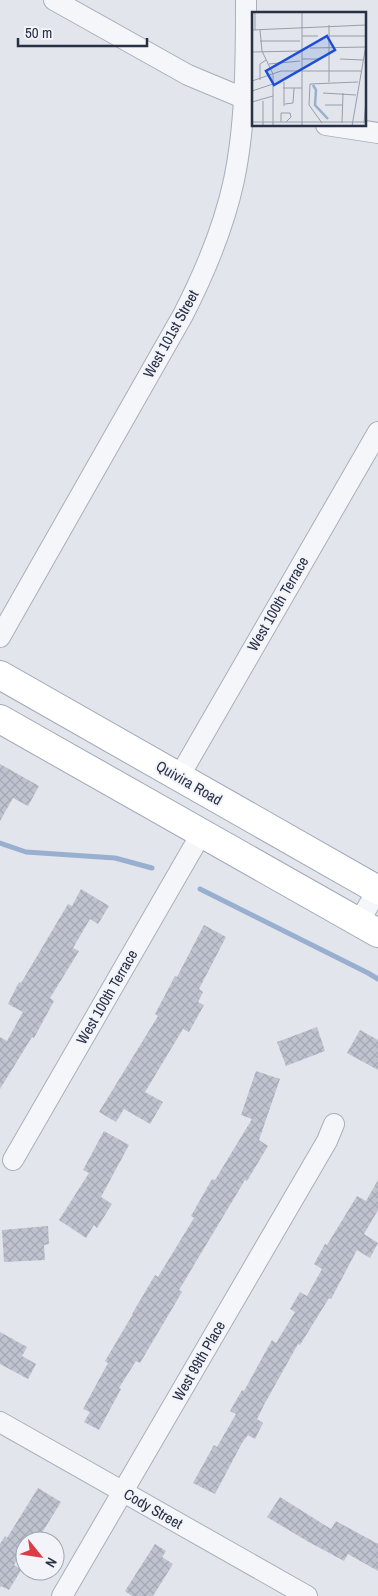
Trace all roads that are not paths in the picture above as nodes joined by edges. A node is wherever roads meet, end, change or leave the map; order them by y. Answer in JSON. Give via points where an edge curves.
{"nodes":[{"id":1,"x":54,"y":0,"type":"edge"},
{"id":2,"x":246,"y":0,"type":"edge"},
{"id":3,"x":248,"y":100,"type":"edge"},
{"id":4,"x":332,"y":126,"type":"edge"},
{"id":5,"x":378,"y":133,"type":"edge"},
{"id":6,"x":378,"y":432,"type":"edge"},
{"id":7,"x":0,"y":637,"type":"edge"},
{"id":8,"x":0,"y":675,"type":"edge"},
{"id":9,"x":0,"y":719,"type":"edge"},
{"id":10,"x":179,"y":777,"type":"junction"},
{"id":11,"x":201,"y":834,"type":"junction"},
{"id":12,"x":378,"y":889,"type":"edge"},
{"id":13,"x":368,"y":928,"type":"edge"},
{"id":14,"x":334,"y":1124,"type":"dead end"},
{"id":15,"x":14,"y":1160,"type":"dead end"},
{"id":16,"x":0,"y":1422,"type":"edge"},
{"id":17,"x":123,"y":1492,"type":"junction"},
{"id":18,"x":62,"y":1596,"type":"edge"},
{"id":19,"x":306,"y":1596,"type":"edge"}],
"edges":[{"from":1,"to":3,"type":"street","via":[[188,75]]},
{"from":2,"to":3,"type":"street","name":"West 101st Street"},
{"from":3,"to":7,"type":"street","name":"West 101st Street","via":[[223,223],[200,281]]},
{"from":4,"to":5,"type":"street"},
{"from":6,"to":10,"type":"street","name":"West 100th Terrace"},
{"from":8,"to":10,"type":"main road","name":"Quivira Road"},
{"from":9,"to":11,"type":"main road"},
{"from":10,"to":12,"type":"main road","name":"Quivira Road"},
{"from":11,"to":13,"type":"main road"},
{"from":11,"to":15,"type":"street","name":"West 100th Terrace"},
{"from":12,"to":13,"type":"street"},
{"from":14,"to":17,"type":"street","name":"West 99th Place"},
{"from":16,"to":17,"type":"street","name":"Cody Street"},
{"from":17,"to":18,"type":"street","name":"West 99th Place"},
{"from":17,"to":19,"type":"street","name":"Cody Street"}]}
